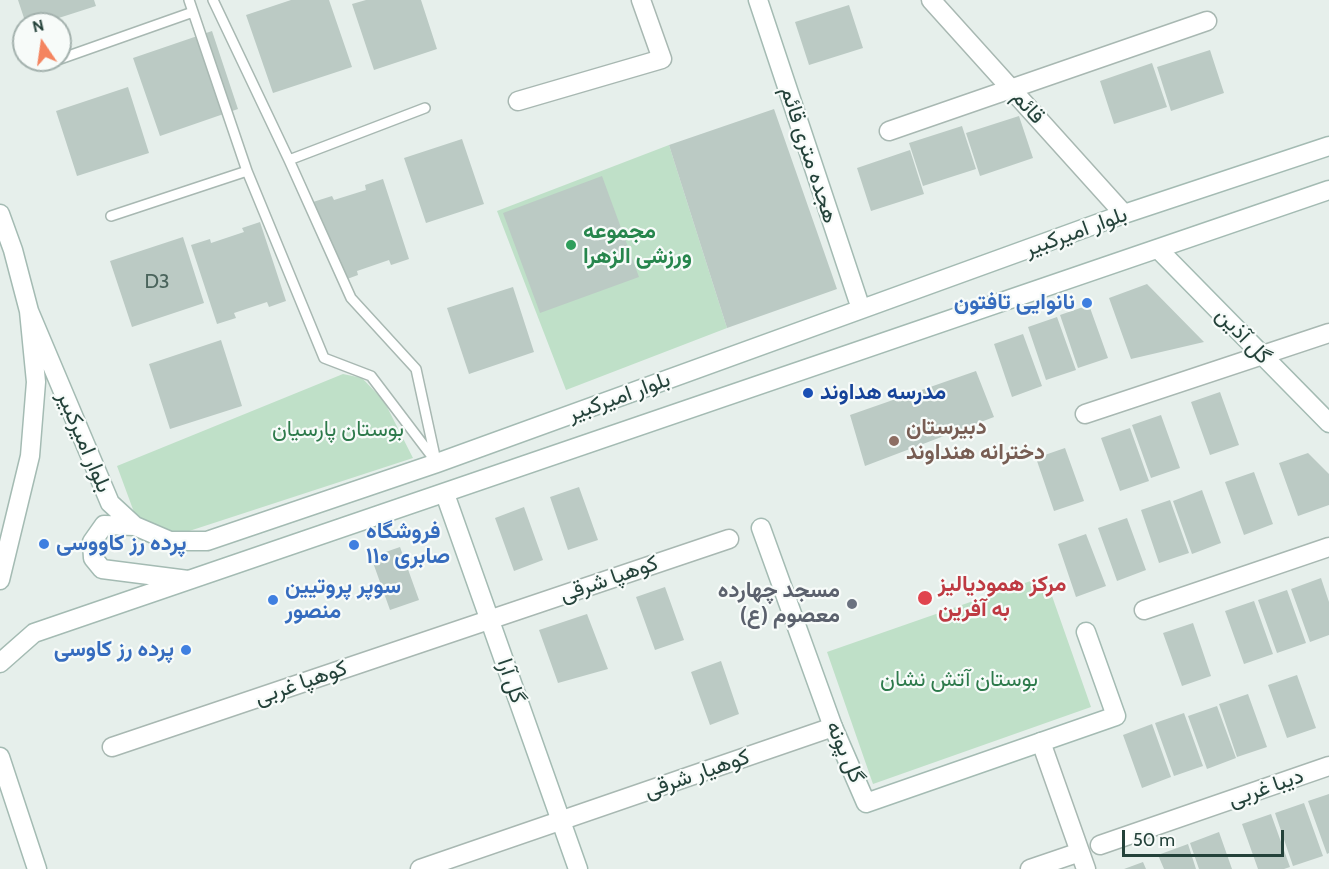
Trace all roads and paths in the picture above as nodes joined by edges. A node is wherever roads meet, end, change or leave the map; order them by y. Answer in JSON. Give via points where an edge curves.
{"nodes":[{"id":1,"x":189,"y":0,"type":"edge"},
{"id":2,"x":213,"y":0,"type":"edge"},
{"id":3,"x":641,"y":0,"type":"edge"},
{"id":4,"x":758,"y":0,"type":"edge"},
{"id":5,"x":931,"y":0,"type":"edge"},
{"id":6,"x":194,"y":12,"type":"junction"},
{"id":7,"x":1207,"y":21,"type":"dead end"},
{"id":8,"x":72,"y":55,"type":"edge"},
{"id":9,"x":1012,"y":89,"type":"junction"},
{"id":10,"x":518,"y":101,"type":"dead end"},
{"id":11,"x":425,"y":108,"type":"dead end"},
{"id":12,"x":889,"y":131,"type":"dead end"},
{"id":13,"x":1329,"y":146,"type":"edge"},
{"id":14,"x":289,"y":160,"type":"junction"},
{"id":15,"x":247,"y":171,"type":"junction"},
{"id":16,"x":1329,"y":190,"type":"edge"},
{"id":17,"x":0,"y":214,"type":"edge"},
{"id":18,"x":1124,"y":214,"type":"junction"},
{"id":19,"x":111,"y":216,"type":"dead end"},
{"id":20,"x":1158,"y":249,"type":"junction"},
{"id":21,"x":861,"y":309,"type":"junction"},
{"id":22,"x":29,"y":311,"type":"junction"},
{"id":23,"x":1329,"y":333,"type":"edge"},
{"id":24,"x":1263,"y":356,"type":"junction"},
{"id":25,"x":1085,"y":414,"type":"dead end"},
{"id":26,"x":1329,"y":423,"type":"edge"},
{"id":27,"x":437,"y":463,"type":"junction"},
{"id":28,"x":445,"y":494,"type":"junction"},
{"id":29,"x":135,"y":526,"type":"junction"},
{"id":30,"x":761,"y":528,"type":"dead end"},
{"id":31,"x":729,"y":539,"type":"dead end"},
{"id":32,"x":1329,"y":548,"type":"edge"},
{"id":33,"x":0,"y":580,"type":"edge"},
{"id":34,"x":193,"y":580,"type":"junction"},
{"id":35,"x":1144,"y":610,"type":"dead end"},
{"id":36,"x":489,"y":619,"type":"junction"},
{"id":37,"x":1086,"y":632,"type":"dead end"},
{"id":38,"x":0,"y":663,"type":"edge"},
{"id":39,"x":833,"y":728,"type":"junction"},
{"id":40,"x":1041,"y":742,"type":"junction"},
{"id":41,"x":112,"y":747,"type":"dead end"},
{"id":42,"x":0,"y":757,"type":"edge"},
{"id":43,"x":1329,"y":766,"type":"edge"},
{"id":44,"x":561,"y":821,"type":"junction"},
{"id":45,"x":1100,"y":845,"type":"dead end"},
{"id":46,"x":1083,"y":861,"type":"edge"},
{"id":47,"x":37,"y":869,"type":"edge"},
{"id":48,"x":420,"y":869,"type":"edge"},
{"id":49,"x":578,"y":869,"type":"edge"},
{"id":50,"x":1030,"y":869,"type":"edge"}],
"edges":[{"from":1,"to":6,"type":"lane"},
{"from":2,"to":14,"type":"lane"},
{"from":3,"to":10,"type":"street","via":[[662,59]]},
{"from":4,"to":21,"type":"street","name":"هجده متری قائم"},
{"from":5,"to":9,"type":"street","name":"قائم"},
{"from":6,"to":8,"type":"lane"},
{"from":6,"to":15,"type":"lane"},
{"from":7,"to":9,"type":"street"},
{"from":9,"to":12,"type":"street"},
{"from":9,"to":18,"type":"street","name":"قائم"},
{"from":11,"to":14,"type":"lane"},
{"from":13,"to":18,"type":"street","name":"بلوار امیرکبیر"},
{"from":14,"to":27,"type":"lane","via":[[351,298],[416,369]]},
{"from":15,"to":19,"type":"lane"},
{"from":15,"to":27,"type":"lane","via":[[324,358],[371,376]]},
{"from":16,"to":20,"type":"street","name":"بلوار امیرکبیر"},
{"from":17,"to":22,"type":"street"},
{"from":18,"to":21,"type":"street","name":"بلوار امیرکبیر"},
{"from":20,"to":24,"type":"street","name":"گل آذین"},
{"from":20,"to":28,"type":"street","name":"بلوار امیرکبیر"},
{"from":21,"to":27,"type":"street","name":"بلوار امیرکبیر"},
{"from":22,"to":29,"type":"street","name":"بلوار امیرکبیر","via":[[110,503]]},
{"from":22,"to":33,"type":"street","via":[[36,382],[30,456]]},
{"from":23,"to":24,"type":"street"},
{"from":24,"to":25,"type":"street"},
{"from":24,"to":26,"type":"street","name":"گل آذین"},
{"from":27,"to":29,"type":"street","name":"بلوار امیرکبیر","via":[[207,541],[170,541]]},
{"from":28,"to":34,"type":"street","name":"بلوار امیرکبیر"},
{"from":28,"to":36,"type":"street","name":"گل آرا"},
{"from":29,"to":34,"type":"street","via":[[104,525],[92,542],[93,558],[102,569]]},
{"from":30,"to":39,"type":"street","name":"گل پونه"},
{"from":31,"to":36,"type":"street","name":"کوهپا شرقی"},
{"from":32,"to":35,"type":"street"},
{"from":34,"to":38,"type":"street","name":"بلوار امیرکبیر","via":[[34,633]]},
{"from":36,"to":41,"type":"street","name":"کوهپا غربی"},
{"from":36,"to":44,"type":"street","name":"گل آرا"},
{"from":37,"to":40,"type":"street","name":"گل پونه","via":[[1116,716]]},
{"from":39,"to":40,"type":"street","name":"گل پونه","via":[[866,802]]},
{"from":39,"to":44,"type":"street","name":"کوهیار شرقی"},
{"from":40,"to":46,"type":"street"},
{"from":42,"to":47,"type":"street"},
{"from":43,"to":45,"type":"street","name":"دیبا غربی"},
{"from":44,"to":48,"type":"street","name":"کوهیار شرقی"},
{"from":44,"to":49,"type":"street","name":"گل آرا"},
{"from":46,"to":50,"type":"street"}]}
